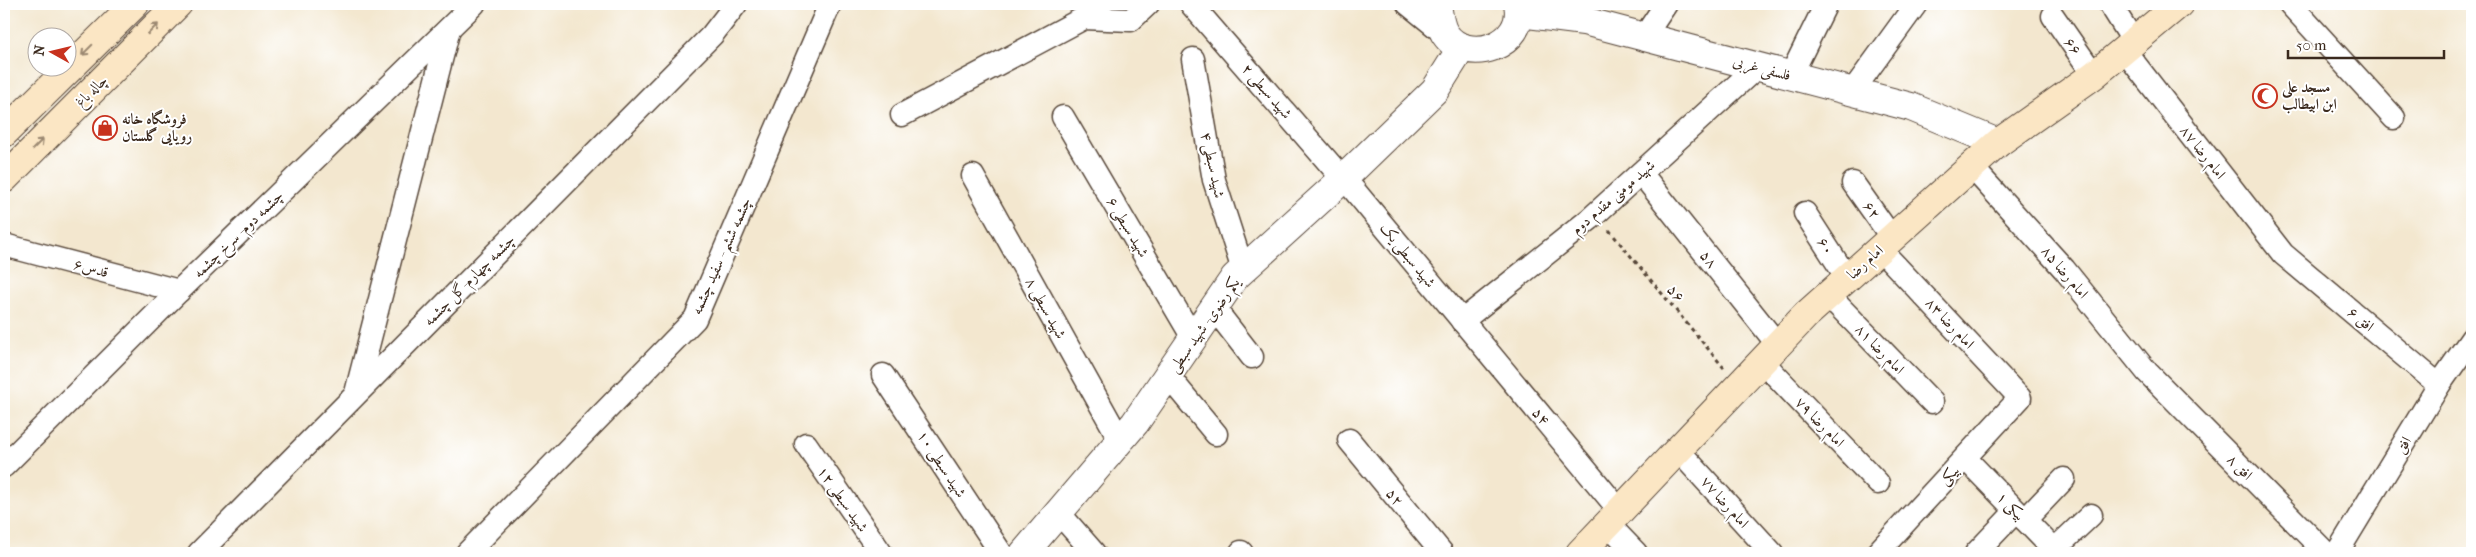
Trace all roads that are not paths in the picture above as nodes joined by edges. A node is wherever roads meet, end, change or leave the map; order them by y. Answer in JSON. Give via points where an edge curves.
{"nodes":[{"id":1,"x":135,"y":4,"type":"edge"},
{"id":2,"x":178,"y":4,"type":"edge"},
{"id":3,"x":474,"y":4,"type":"edge"},
{"id":4,"x":736,"y":4,"type":"edge"},
{"id":5,"x":830,"y":4,"type":"edge"},
{"id":6,"x":1148,"y":4,"type":"edge"},
{"id":7,"x":1191,"y":4,"type":"edge"},
{"id":8,"x":1408,"y":4,"type":"edge"},
{"id":9,"x":1437,"y":4,"type":"edge"},
{"id":10,"x":1666,"y":4,"type":"edge"},
{"id":11,"x":1826,"y":4,"type":"edge"},
{"id":12,"x":1916,"y":4,"type":"edge"},
{"id":13,"x":2110,"y":4,"type":"edge"},
{"id":14,"x":2180,"y":4,"type":"edge"},
{"id":15,"x":2290,"y":4,"type":"edge"},
{"id":16,"x":1519,"y":8,"type":"edge"},
{"id":17,"x":2053,"y":16,"type":"dead end"},
{"id":18,"x":449,"y":28,"type":"junction"},
{"id":19,"x":1644,"y":37,"type":"junction"},
{"id":20,"x":1453,"y":40,"type":"junction"},
{"id":21,"x":2129,"y":46,"type":"junction"},
{"id":22,"x":1193,"y":59,"type":"dead end"},
{"id":23,"x":1758,"y":66,"type":"junction"},
{"id":24,"x":1791,"y":75,"type":"junction"},
{"id":25,"x":2094,"y":76,"type":"junction"},
{"id":26,"x":1852,"y":92,"type":"junction"},
{"id":27,"x":902,"y":115,"type":"dead end"},
{"id":28,"x":1063,"y":116,"type":"dead end"},
{"id":29,"x":2394,"y":118,"type":"dead end"},
{"id":30,"x":4,"y":133,"type":"edge"},
{"id":31,"x":1998,"y":143,"type":"junction"},
{"id":32,"x":1971,"y":166,"type":"junction"},
{"id":33,"x":1641,"y":173,"type":"junction"},
{"id":34,"x":972,"y":176,"type":"dead end"},
{"id":35,"x":4,"y":178,"type":"edge"},
{"id":36,"x":1853,"y":183,"type":"dead end"},
{"id":37,"x":1349,"y":184,"type":"junction"},
{"id":38,"x":1805,"y":213,"type":"dead end"},
{"id":39,"x":1886,"y":243,"type":"junction"},
{"id":40,"x":4,"y":245,"type":"edge"},
{"id":41,"x":2283,"y":254,"type":"joint"},
{"id":42,"x":1243,"y":270,"type":"junction"},
{"id":43,"x":1837,"y":287,"type":"junction"},
{"id":44,"x":179,"y":291,"type":"junction"},
{"id":45,"x":1214,"y":308,"type":"junction"},
{"id":46,"x":1462,"y":321,"type":"junction"},
{"id":47,"x":1193,"y":338,"type":"junction"},
{"id":48,"x":2472,"y":338,"type":"edge"},
{"id":49,"x":1770,"y":353,"type":"junction"},
{"id":50,"x":1252,"y":357,"type":"dead end"},
{"id":51,"x":883,"y":375,"type":"dead end"},
{"id":52,"x":1168,"y":376,"type":"junction"},
{"id":53,"x":2155,"y":380,"type":"joint"},
{"id":54,"x":2439,"y":385,"type":"junction"},
{"id":55,"x":356,"y":394,"type":"junction"},
{"id":56,"x":2020,"y":398,"type":"joint"},
{"id":57,"x":1932,"y":402,"type":"dead end"},
{"id":58,"x":1216,"y":434,"type":"dead end"},
{"id":59,"x":1120,"y":440,"type":"junction"},
{"id":60,"x":1349,"y":440,"type":"dead end"},
{"id":61,"x":806,"y":444,"type":"dead end"},
{"id":62,"x":1678,"y":450,"type":"junction"},
{"id":63,"x":1965,"y":458,"type":"junction"},
{"id":64,"x":4,"y":466,"type":"edge"},
{"id":65,"x":2064,"y":479,"type":"dead end"},
{"id":66,"x":1878,"y":482,"type":"dead end"},
{"id":67,"x":1058,"y":512,"type":"junction"},
{"id":68,"x":2091,"y":515,"type":"dead end"},
{"id":69,"x":2020,"y":516,"type":"junction"},
{"id":70,"x":1614,"y":518,"type":"junction"},
{"id":71,"x":2055,"y":552,"type":"edge"},
{"id":72,"x":199,"y":553,"type":"edge"},
{"id":73,"x":467,"y":553,"type":"edge"},
{"id":74,"x":881,"y":553,"type":"edge"},
{"id":75,"x":1001,"y":553,"type":"edge"},
{"id":76,"x":1024,"y":553,"type":"edge"},
{"id":77,"x":1094,"y":553,"type":"edge"},
{"id":78,"x":1442,"y":553,"type":"edge"},
{"id":79,"x":1580,"y":553,"type":"edge"},
{"id":80,"x":1636,"y":553,"type":"edge"},
{"id":81,"x":1772,"y":553,"type":"edge"},
{"id":82,"x":1877,"y":553,"type":"edge"},
{"id":83,"x":1976,"y":553,"type":"edge"},
{"id":84,"x":2326,"y":553,"type":"edge"},
{"id":85,"x":2337,"y":553,"type":"edge"}],
"edges":[{"from":1,"to":30,"type":"main road","name":"چاله باغ","one_way":true},
{"from":35,"to":2,"type":"main road","name":"چاله باغ","one_way":true},
{"from":3,"to":18,"type":"street","name":"چشمه دوم- سرخ چشمه"},
{"from":4,"to":55,"type":"street","name":"چشمه چهارم-گل چشمه","via":[[712,35]]},
{"from":5,"to":73,"type":"street","name":"چشمه ششم - سفید چشمه","via":[[695,319]]},
{"from":6,"to":27,"type":"street","via":[[1131,20],[1084,18]]},
{"from":7,"to":37,"type":"street","name":"۲ شهید سبطی"},
{"from":8,"to":20,"type":"street"},
{"from":9,"to":20,"type":"street"},
{"from":10,"to":19,"type":"street"},
{"from":11,"to":24,"type":"street"},
{"from":12,"to":26,"type":"street"},
{"from":13,"to":21,"type":"street","name":"امام رضا ۸۷"},
{"from":14,"to":21,"type":"main road","name":"امام رضا"},
{"from":15,"to":29,"type":"street"},
{"from":16,"to":19,"type":"street","name":"فلسفی غربی"},
{"from":16,"to":20,"type":"street","via":[[1514,30],[1503,43],[1482,50]]},
{"from":17,"to":25,"type":"street","name":"۶۶"},
{"from":18,"to":44,"type":"street","name":"چشمه دوم- سرخ چشمه"},
{"from":18,"to":55,"type":"street"},
{"from":19,"to":23,"type":"street","name":"فلسفی غربی"},
{"from":20,"to":37,"type":"street","name":"یکم رضوی- شهید سبطی","via":[[1435,90]]},
{"from":21,"to":25,"type":"main road","name":"امام رضا"},
{"from":21,"to":41,"type":"street","name":"امام رضا ۸۷"},
{"from":22,"to":42,"type":"street","name":"۴ شهید سبطی","via":[[1214,180]]},
{"from":23,"to":24,"type":"street","name":"فلسفی غربی"},
{"from":23,"to":33,"type":"street","name":"شهید مومنی مقدم دوم"},
{"from":24,"to":26,"type":"street","name":"فلسفی غربی"},
{"from":25,"to":31,"type":"main road","name":"امام رضا"},
{"from":26,"to":31,"type":"street","name":"فلسفی غربی","via":[[1911,107]]},
{"from":28,"to":47,"type":"street","name":"۶ شهید سبطی"},
{"from":31,"to":32,"type":"main road","name":"امام رضا"},
{"from":32,"to":39,"type":"main road","name":"امام رضا"},
{"from":32,"to":53,"type":"street","name":"امام رضا ۸۵","via":[[2064,269]]},
{"from":33,"to":46,"type":"street","name":"شهید مومنی مقدم دوم","via":[[1596,214]]},
{"from":33,"to":49,"type":"street","name":"۵۸"},
{"from":34,"to":59,"type":"street","name":"۸ شهید سبطی"},
{"from":36,"to":39,"type":"street","name":"۶۲"},
{"from":37,"to":42,"type":"street","name":"یکم رضوی- شهید سبطی"},
{"from":37,"to":46,"type":"street","name":"شهید سبطی یک"},
{"from":38,"to":43,"type":"street","name":"۶۰"},
{"from":39,"to":43,"type":"main road","name":"امام رضا"},
{"from":39,"to":56,"type":"street","name":"امام رضا ۸۳"},
{"from":40,"to":44,"type":"street","name":"قدس۶"},
{"from":41,"to":54,"type":"street","name":"افق ۶"},
{"from":42,"to":45,"type":"street","name":"یکم رضوی- شهید سبطی"},
{"from":43,"to":49,"type":"main road","name":"امام رضا"},
{"from":43,"to":57,"type":"street","name":"امام رضا ۸۱"},
{"from":44,"to":64,"type":"street","name":"چشمه دوم- سرخ چشمه"},
{"from":45,"to":47,"type":"street","name":"یکم رضوی- شهید سبطی"},
{"from":45,"to":50,"type":"street"},
{"from":46,"to":70,"type":"street","name":"۵۴"},
{"from":47,"to":52,"type":"street","name":"یکم رضوی- شهید سبطی"},
{"from":48,"to":54,"type":"street","name":"افق"},
{"from":49,"to":62,"type":"main road","name":"امام رضا"},
{"from":49,"to":66,"type":"street","name":"امام رضا ۷۹"},
{"from":51,"to":75,"type":"street","name":"۱۰ شهید سبطی"},
{"from":52,"to":58,"type":"street"},
{"from":52,"to":59,"type":"street","name":"یکم رضوی- شهید سبطی"},
{"from":53,"to":84,"type":"street","name":"افق ۸"},
{"from":54,"to":85,"type":"street","name":"افق"},
{"from":55,"to":72,"type":"street","name":"چشمه چهارم-گل چشمه"},
{"from":56,"to":63,"type":"street","name":"بیکی"},
{"from":59,"to":67,"type":"street","name":"یکم رضوی- شهید سبطی"},
{"from":60,"to":78,"type":"street","name":"۵۲"},
{"from":61,"to":74,"type":"street","name":"۱۲ شهید سبطی"},
{"from":62,"to":70,"type":"main road","name":"امام رضا"},
{"from":62,"to":81,"type":"street","name":"امام رضا ۷۷"},
{"from":63,"to":69,"type":"street","name":"۱ بیکی"},
{"from":63,"to":82,"type":"street","name":"بیکی"},
{"from":65,"to":69,"type":"street"},
{"from":67,"to":76,"type":"street","name":"یکم رضوی- شهید سبطی"},
{"from":67,"to":77,"type":"street"},
{"from":68,"to":71,"type":"street"},
{"from":69,"to":71,"type":"street","name":"۱ بیکی"},
{"from":69,"to":83,"type":"street"},
{"from":70,"to":79,"type":"main road","name":"امام رضا"},
{"from":70,"to":80,"type":"street","name":"۵۴"}]}
